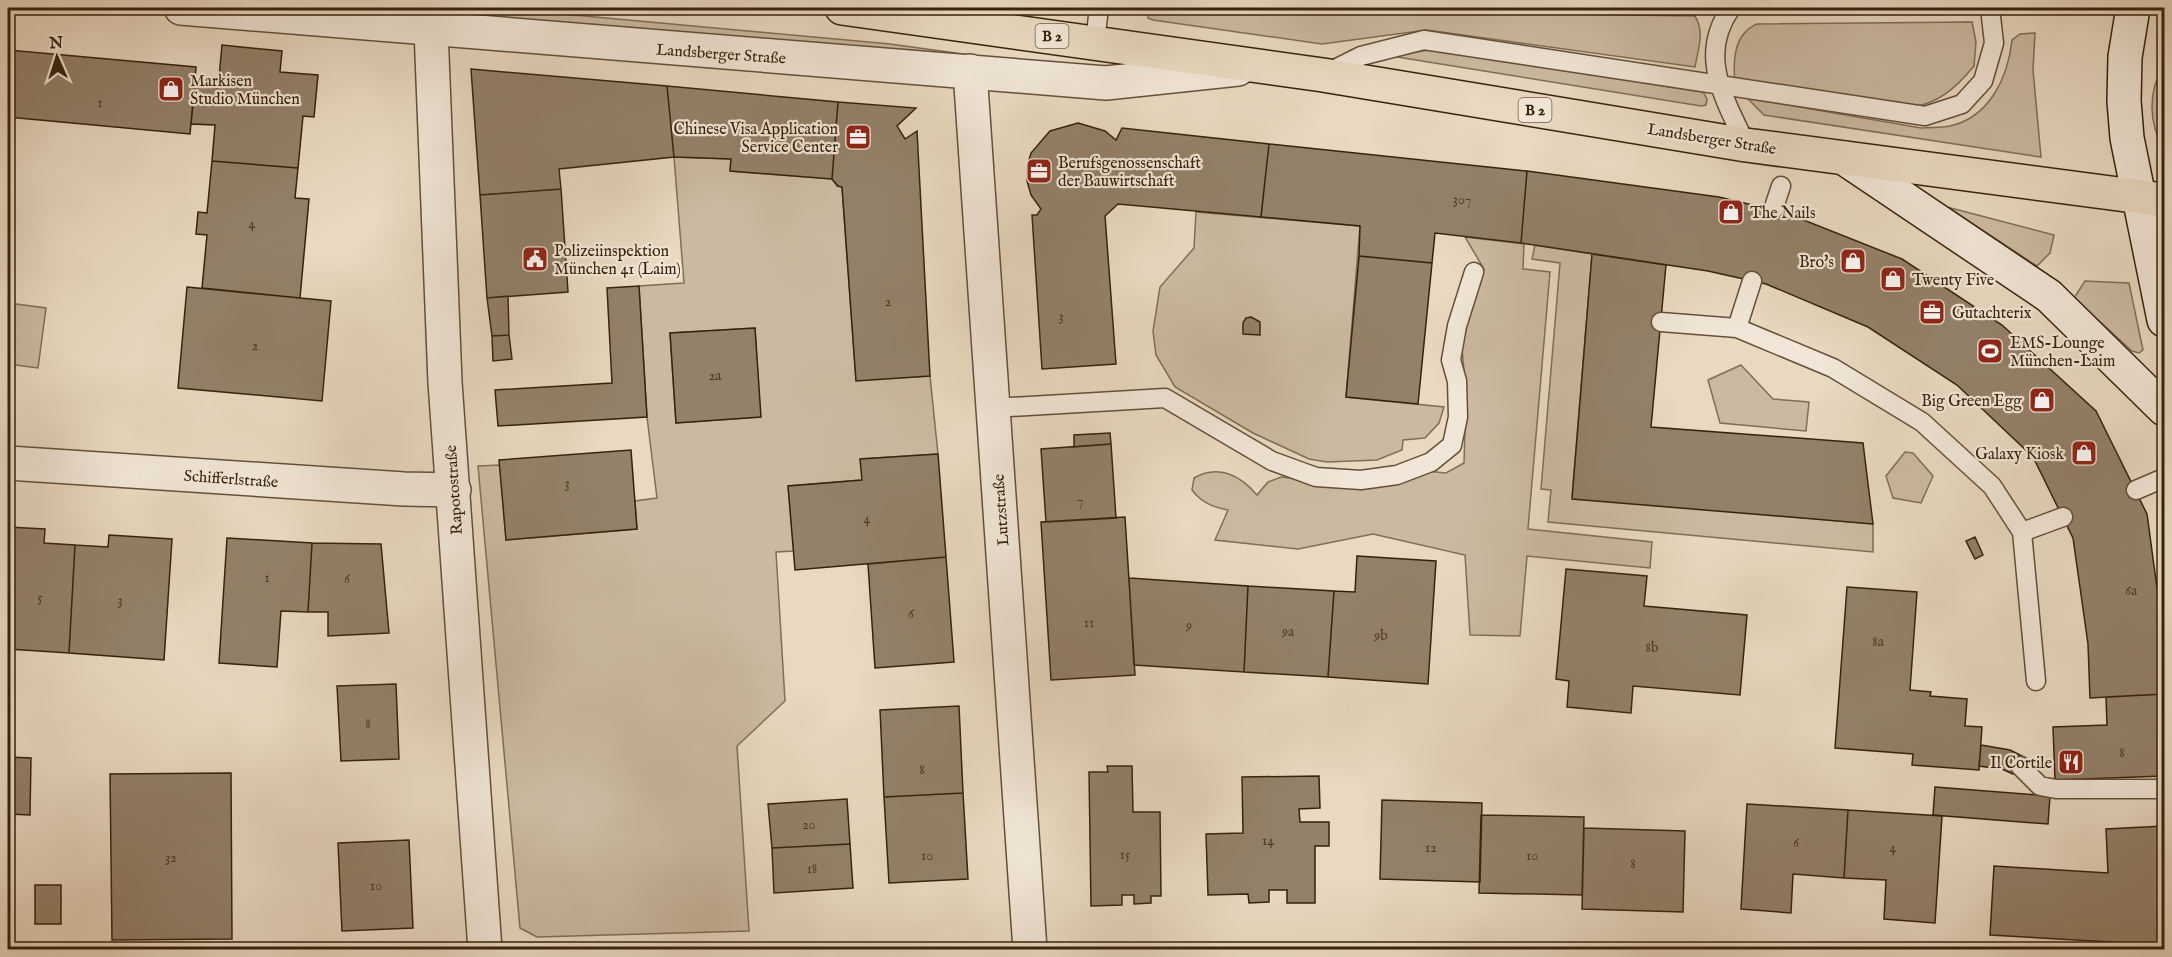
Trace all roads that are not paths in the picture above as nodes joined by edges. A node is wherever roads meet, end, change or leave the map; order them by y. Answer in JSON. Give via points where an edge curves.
{"nodes":[{"id":1,"x":181,"y":8,"type":"edge"},
{"id":2,"x":842,"y":8,"type":"edge"},
{"id":3,"x":1099,"y":8,"type":"edge"},
{"id":4,"x":1731,"y":8,"type":"edge"},
{"id":5,"x":1990,"y":8,"type":"edge"},
{"id":6,"x":2133,"y":8,"type":"edge"},
{"id":7,"x":431,"y":30,"type":"junction"},
{"id":8,"x":1095,"y":41,"type":"junction"},
{"id":9,"x":1261,"y":66,"type":"junction"},
{"id":10,"x":970,"y":71,"type":"junction"},
{"id":11,"x":1323,"y":75,"type":"junction"},
{"id":12,"x":1718,"y":84,"type":"junction"},
{"id":13,"x":1746,"y":144,"type":"junction"},
{"id":14,"x":1844,"y":158,"type":"junction"},
{"id":15,"x":1781,"y":186,"type":"dead end"},
{"id":16,"x":2152,"y":198,"type":"edge"},
{"id":17,"x":1773,"y":210,"type":"dead end"},
{"id":18,"x":1474,"y":272,"type":"dead end"},
{"id":19,"x":1752,"y":281,"type":"dead end"},
{"id":20,"x":2164,"y":320,"type":"edge"},
{"id":21,"x":1661,"y":322,"type":"dead end"},
{"id":22,"x":1737,"y":328,"type":"junction"},
{"id":23,"x":993,"y":408,"type":"junction"},
{"id":24,"x":2164,"y":409,"type":"edge"},
{"id":25,"x":8,"y":463,"type":"edge"},
{"id":26,"x":2164,"y":478,"type":"edge"},
{"id":27,"x":454,"y":490,"type":"junction"},
{"id":28,"x":2136,"y":490,"type":"dead end"},
{"id":29,"x":2062,"y":517,"type":"dead end"},
{"id":30,"x":2022,"y":532,"type":"junction"},
{"id":31,"x":2036,"y":681,"type":"dead end"},
{"id":32,"x":2020,"y":766,"type":"dead end"},
{"id":33,"x":2164,"y":789,"type":"edge"},
{"id":34,"x":1030,"y":949,"type":"edge"},
{"id":35,"x":485,"y":950,"type":"edge"},
{"id":36,"x":1024,"y":950,"type":"edge"},
{"id":37,"x":1040,"y":950,"type":"edge"}],
"edges":[{"from":1,"to":7,"type":"street","name":"Landsberger Straße"},
{"from":2,"to":8,"type":"main road","name":"Landsberger Straße","number":"B 2"},
{"from":3,"to":8,"type":"lane"},
{"from":4,"to":12,"type":"lane","via":[[1715,43]]},
{"from":5,"to":12,"type":"lane","via":[[1994,43],[1983,81],[1962,104],[1925,116]]},
{"from":6,"to":16,"type":"street","via":[[2125,57],[2127,138]]},
{"from":7,"to":10,"type":"street","name":"Landsberger Straße"},
{"from":7,"to":27,"type":"street","name":"Rapotostraße","via":[[445,382]]},
{"from":8,"to":9,"type":"main road","name":"Landsberger Straße","number":"B 2"},
{"from":9,"to":10,"type":"street","name":"Landsberger Straße","via":[[1106,83]]},
{"from":9,"to":11,"type":"main road","name":"Landsberger Straße","number":"B 2"},
{"from":10,"to":23,"type":"street","name":"Lutzstraße"},
{"from":11,"to":12,"type":"lane","via":[[1361,56],[1424,40]]},
{"from":11,"to":13,"type":"main road","name":"Landsberger Straße","number":"B 2"},
{"from":12,"to":13,"type":"lane"},
{"from":13,"to":14,"type":"main road","name":"Landsberger Straße","number":"B 2"},
{"from":14,"to":16,"type":"main road","name":"Landsberger Straße","number":"B 2"},
{"from":14,"to":24,"type":"street","via":[[2049,296]]},
{"from":15,"to":17,"type":"lane"},
{"from":16,"to":20,"type":"street"},
{"from":18,"to":23,"type":"lane","via":[[1456,326],[1451,360],[1457,381],[1458,417],[1452,445],[1431,462],[1396,475],[1361,480],[1316,477],[1272,461],[1166,398]]},
{"from":19,"to":22,"type":"lane"},
{"from":21,"to":22,"type":"lane"},
{"from":22,"to":30,"type":"lane","via":[[1833,368],[1922,422],[1992,486]]},
{"from":23,"to":34,"type":"street","name":"Lutzstraße"},
{"from":25,"to":27,"type":"street","name":"Schifferlstraße"},
{"from":26,"to":28,"type":"lane"},
{"from":27,"to":35,"type":"street","name":"Rapotostraße"},
{"from":29,"to":30,"type":"lane"},
{"from":30,"to":31,"type":"lane"},
{"from":32,"to":33,"type":"lane","via":[[2040,786],[2056,789]]},
{"from":34,"to":36,"type":"street"},
{"from":34,"to":37,"type":"street"}]}
